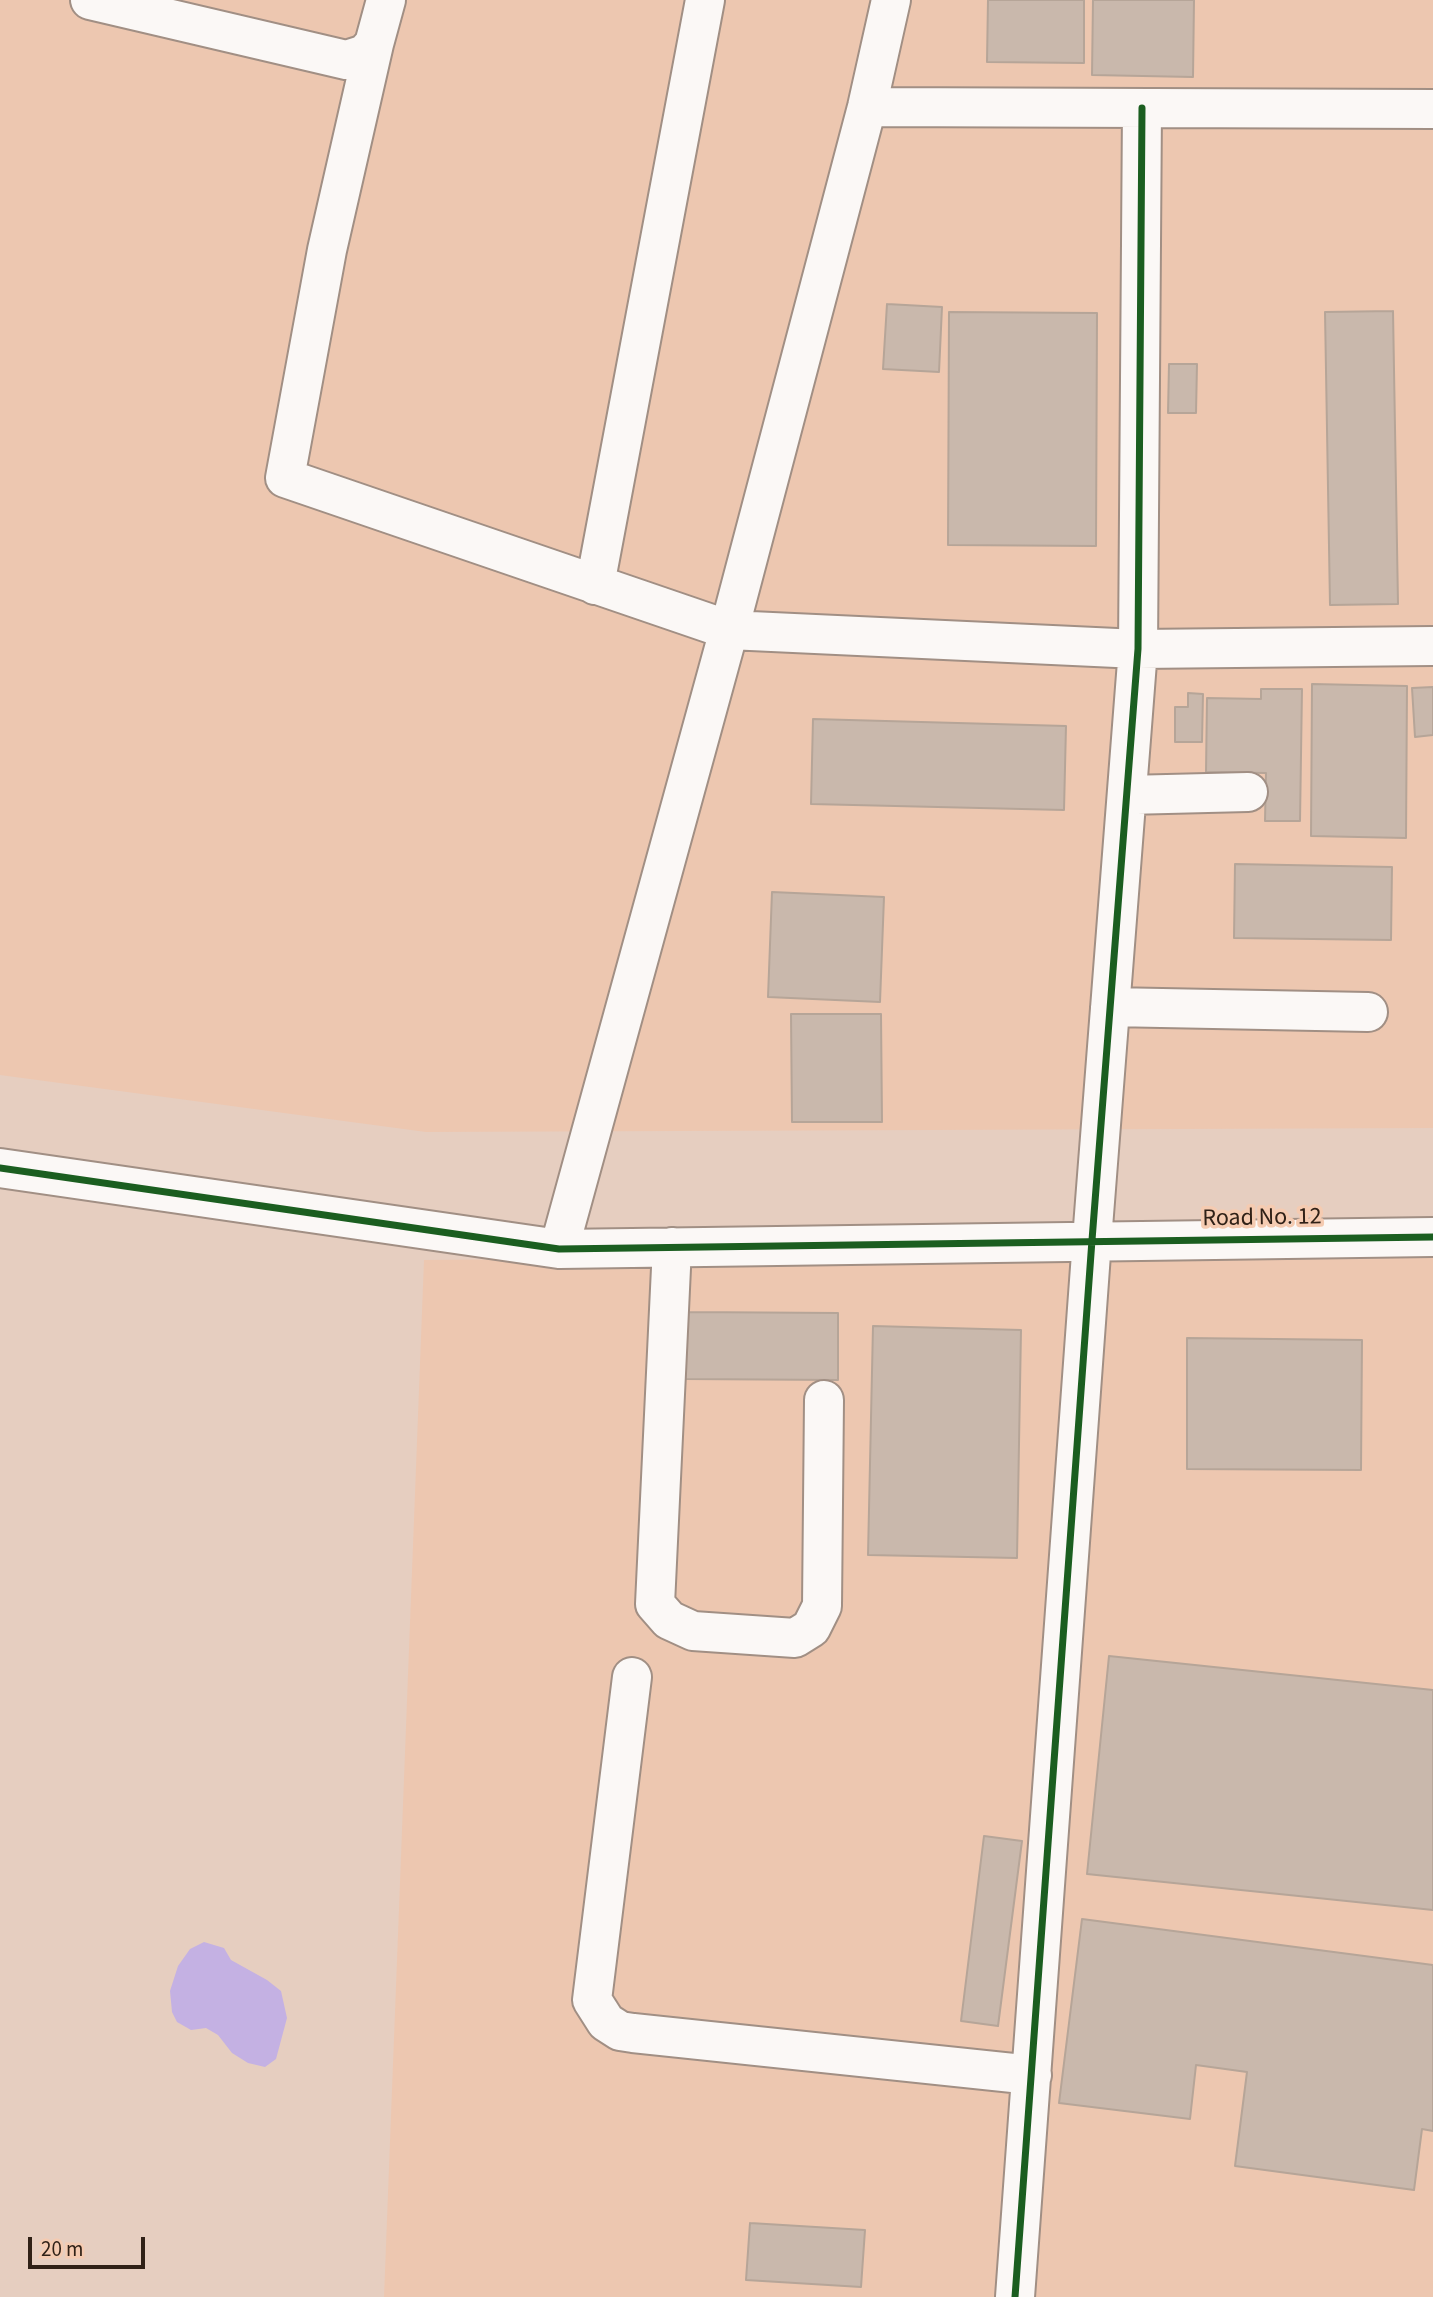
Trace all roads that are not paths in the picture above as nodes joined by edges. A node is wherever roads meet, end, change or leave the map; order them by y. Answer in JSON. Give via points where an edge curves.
{"nodes":[{"id":1,"x":90,"y":0,"type":"edge"},
{"id":2,"x":386,"y":0,"type":"edge"},
{"id":3,"x":705,"y":0,"type":"edge"},
{"id":4,"x":891,"y":0,"type":"edge"},
{"id":5,"x":374,"y":44,"type":"junction"},
{"id":6,"x":867,"y":107,"type":"junction"},
{"id":7,"x":1142,"y":108,"type":"junction"},
{"id":8,"x":1433,"y":109,"type":"edge"},
{"id":9,"x":595,"y":585,"type":"junction"},
{"id":10,"x":729,"y":630,"type":"junction"},
{"id":11,"x":1433,"y":646,"type":"edge"},
{"id":12,"x":1138,"y":649,"type":"junction"},
{"id":13,"x":1248,"y":792,"type":"dead end"},
{"id":14,"x":1126,"y":794,"type":"junction"},
{"id":15,"x":1110,"y":1007,"type":"junction"},
{"id":16,"x":1368,"y":1012,"type":"dead end"},
{"id":17,"x":0,"y":1168,"type":"edge"},
{"id":18,"x":1433,"y":1237,"type":"edge"},
{"id":19,"x":1092,"y":1240,"type":"junction"},
{"id":20,"x":673,"y":1247,"type":"junction"},
{"id":21,"x":559,"y":1249,"type":"junction"},
{"id":22,"x":824,"y":1400,"type":"dead end"},
{"id":23,"x":632,"y":1677,"type":"dead end"},
{"id":24,"x":1032,"y":2075,"type":"junction"},
{"id":25,"x":1015,"y":2297,"type":"edge"}],
"edges":[{"from":1,"to":5,"type":"street","via":[[346,60],[365,54]]},
{"from":2,"to":5,"type":"street"},
{"from":3,"to":9,"type":"street"},
{"from":4,"to":6,"type":"street"},
{"from":5,"to":9,"type":"street","via":[[327,250],[285,478]]},
{"from":6,"to":7,"type":"street"},
{"from":6,"to":10,"type":"street"},
{"from":7,"to":8,"type":"street"},
{"from":7,"to":12,"type":"street"},
{"from":9,"to":10,"type":"street"},
{"from":10,"to":12,"type":"street"},
{"from":10,"to":21,"type":"street"},
{"from":11,"to":12,"type":"street"},
{"from":12,"to":14,"type":"street"},
{"from":13,"to":14,"type":"street"},
{"from":14,"to":15,"type":"street"},
{"from":15,"to":16,"type":"street"},
{"from":15,"to":19,"type":"street"},
{"from":17,"to":21,"type":"street","name":"Road No. 12"},
{"from":18,"to":19,"type":"street","name":"Road No. 12"},
{"from":19,"to":20,"type":"street","name":"Road No. 12"},
{"from":19,"to":24,"type":"street"},
{"from":20,"to":21,"type":"street","name":"Road No. 12"},
{"from":20,"to":22,"type":"street","via":[[655,1604],[669,1620],[693,1631],[794,1638],[811,1628],[822,1606]]},
{"from":23,"to":24,"type":"street","via":[[592,2000],[606,2022],[633,2033]]},
{"from":24,"to":25,"type":"street"}]}
